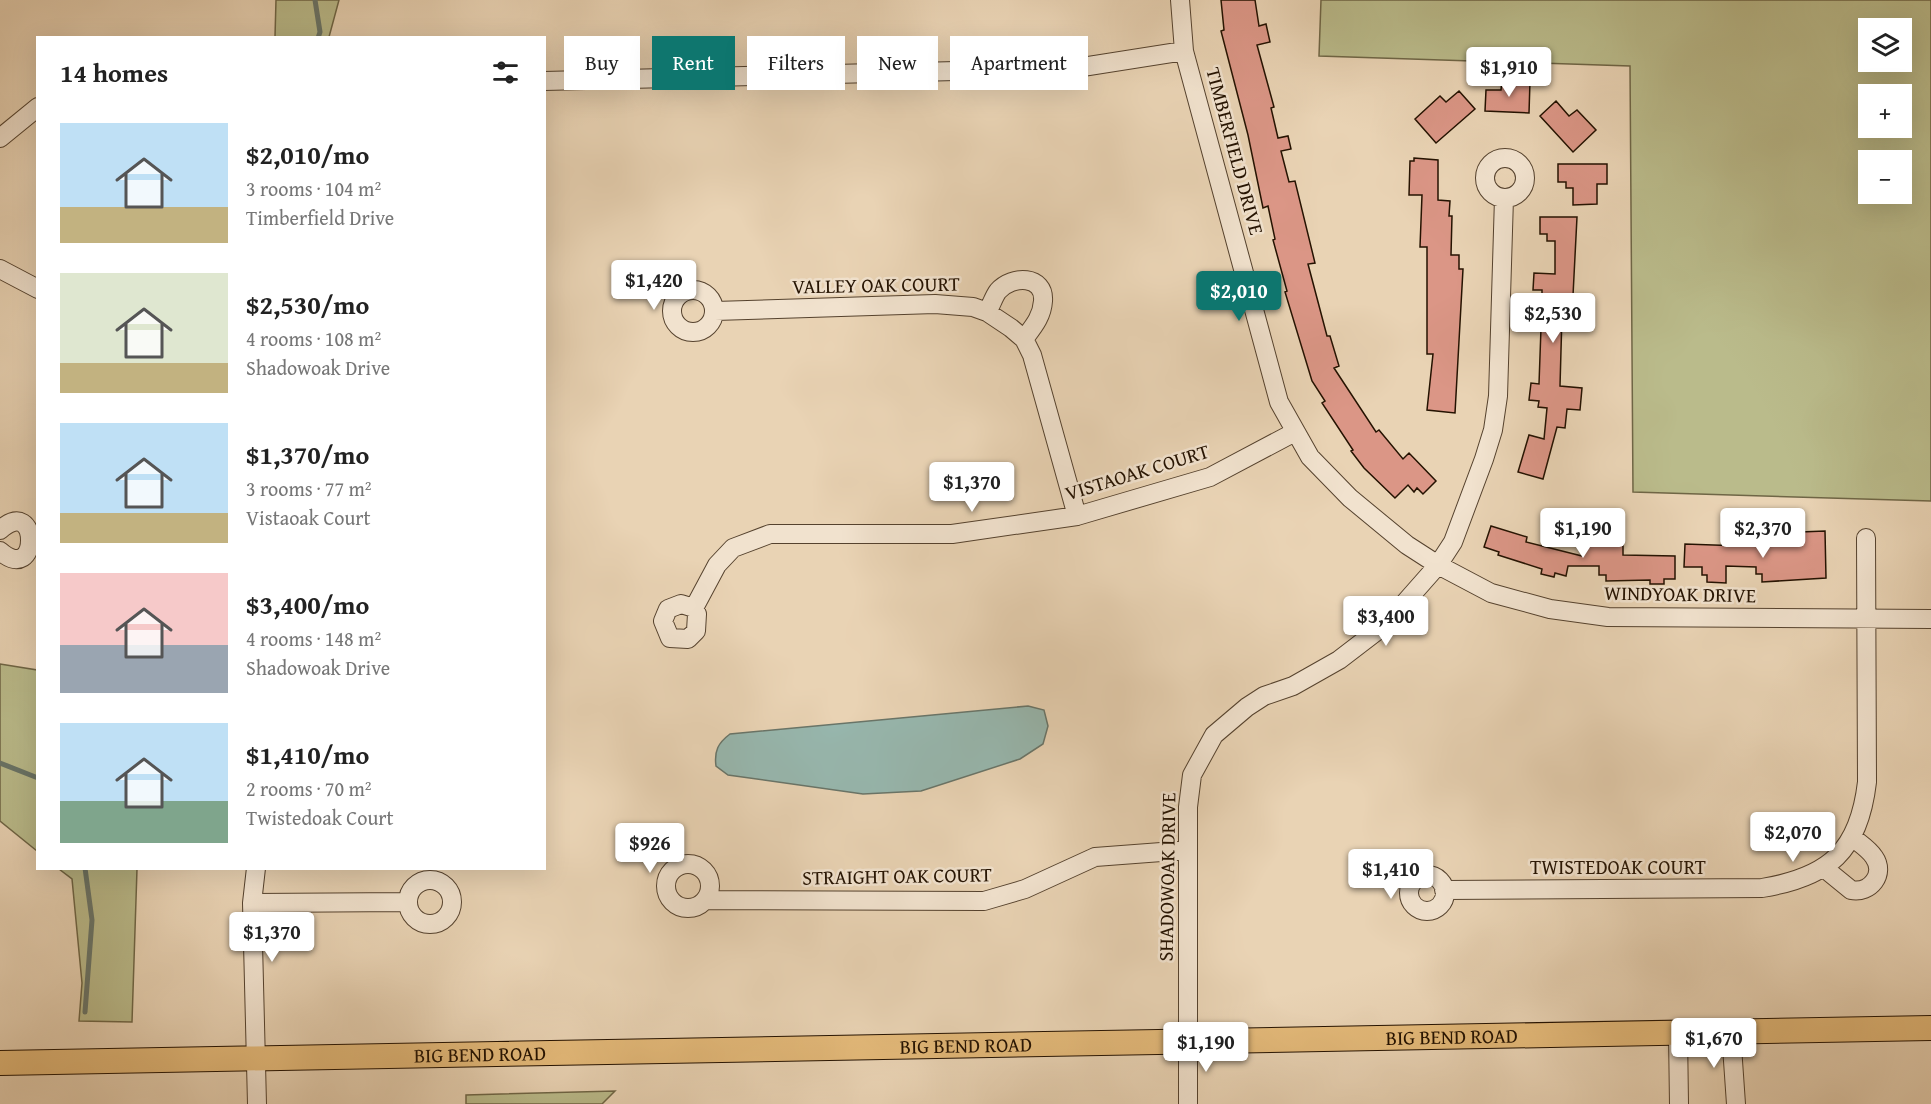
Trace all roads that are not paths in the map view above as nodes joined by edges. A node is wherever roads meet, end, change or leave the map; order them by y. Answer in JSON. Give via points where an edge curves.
{"nodes":[{"id":1,"x":1180,"y":0,"type":"edge"},
{"id":2,"x":1184,"y":51,"type":"junction"},
{"id":3,"x":546,"y":81,"type":"edge"},
{"id":4,"x":36,"y":108,"type":"edge"},
{"id":5,"x":0,"y":138,"type":"edge"},
{"id":6,"x":1504,"y":198,"type":"dead end"},
{"id":7,"x":0,"y":269,"type":"edge"},
{"id":8,"x":36,"y":288,"type":"edge"},
{"id":9,"x":715,"y":311,"type":"dead end"},
{"id":10,"x":987,"y":312,"type":"junction"},
{"id":11,"x":1024,"y":339,"type":"junction"},
{"id":12,"x":1295,"y":432,"type":"junction"},
{"id":13,"x":1077,"y":516,"type":"junction"},
{"id":14,"x":1,"y":528,"type":"edge"},
{"id":15,"x":1866,"y":538,"type":"dead end"},
{"id":16,"x":0,"y":551,"type":"edge"},
{"id":17,"x":1438,"y":566,"type":"junction"},
{"id":18,"x":694,"y":608,"type":"dead end"},
{"id":19,"x":1866,"y":619,"type":"junction"},
{"id":20,"x":1931,"y":620,"type":"edge"},
{"id":21,"x":1852,"y":837,"type":"junction"},
{"id":22,"x":1188,"y":850,"type":"junction"},
{"id":23,"x":1824,"y":868,"type":"junction"},
{"id":24,"x":256,"y":870,"type":"edge"},
{"id":25,"x":1444,"y":890,"type":"dead end"},
{"id":26,"x":705,"y":900,"type":"dead end"},
{"id":27,"x":408,"y":902,"type":"dead end"},
{"id":28,"x":252,"y":903,"type":"junction"},
{"id":29,"x":1931,"y":1028,"type":"edge"},
{"id":30,"x":1731,"y":1032,"type":"junction"},
{"id":31,"x":1678,"y":1033,"type":"junction"},
{"id":32,"x":1188,"y":1042,"type":"junction"},
{"id":33,"x":256,"y":1057,"type":"junction"},
{"id":34,"x":0,"y":1063,"type":"edge"},
{"id":35,"x":257,"y":1104,"type":"edge"},
{"id":36,"x":1188,"y":1104,"type":"edge"},
{"id":37,"x":1679,"y":1104,"type":"edge"},
{"id":38,"x":1736,"y":1104,"type":"edge"}],
"edges":[{"from":1,"to":2,"type":"street","name":"TIMBERFIELD DRIVE"},
{"from":2,"to":3,"type":"street","via":[[1076,68]]},
{"from":2,"to":12,"type":"street","name":"TIMBERFIELD DRIVE","via":[[1279,402]]},
{"from":4,"to":5,"type":"street"},
{"from":6,"to":17,"type":"street","name":"SHADOWOAK DRIVE","via":[[1500,363],[1493,430],[1453,542]]},
{"from":7,"to":8,"type":"street"},
{"from":9,"to":10,"type":"street","name":"VALLEY OAK COURT","via":[[935,303]]},
{"from":10,"to":11,"type":"street","name":"VALLEY OAK COURT"},
{"from":10,"to":11,"type":"street","via":[[998,291],[1014,280],[1025,278],[1036,284],[1044,299],[1041,312]]},
{"from":11,"to":13,"type":"street","via":[[1035,363]]},
{"from":12,"to":13,"type":"street","name":"VISTAOAK COURT","via":[[1210,477]]},
{"from":12,"to":17,"type":"street","name":"TIMBERFIELD DRIVE","via":[[1310,457],[1350,498]]},
{"from":13,"to":18,"type":"street","name":"VISTAOAK COURT","via":[[952,534],[770,534],[733,548],[717,566]]},
{"from":14,"to":16,"type":"street","via":[[12,522],[24,525],[32,540],[28,551],[19,557],[9,557]]},
{"from":15,"to":19,"type":"street","name":"TWISTEDOAK COURT"},
{"from":17,"to":19,"type":"street","name":"WINDYOAK DRIVE","via":[[1491,593],[1517,601],[1608,617]]},
{"from":17,"to":22,"type":"street","name":"SHADOWOAK DRIVE","via":[[1386,624],[1339,660],[1293,686],[1264,696],[1214,735],[1192,775]]},
{"from":19,"to":20,"type":"street","name":"WINDYOAK DRIVE"},
{"from":19,"to":21,"type":"street","name":"TWISTEDOAK COURT","via":[[1867,782]]},
{"from":21,"to":23,"type":"street","name":"TWISTEDOAK COURT"},
{"from":21,"to":23,"type":"street","via":[[1878,865],[1870,887],[1851,890]]},
{"from":22,"to":26,"type":"street","name":"STRAIGHT OAK COURT","via":[[1095,857],[1025,889],[984,901]]},
{"from":22,"to":32,"type":"street","name":"SHADOWOAK DRIVE"},
{"from":23,"to":25,"type":"street","name":"TWISTEDOAK COURT","via":[[1800,879],[1762,888]]},
{"from":24,"to":28,"type":"street"},
{"from":27,"to":28,"type":"street"},
{"from":28,"to":33,"type":"street"},
{"from":29,"to":30,"type":"main road","name":"BIG BEND ROAD"},
{"from":30,"to":31,"type":"main road","name":"BIG BEND ROAD"},
{"from":30,"to":38,"type":"street"},
{"from":31,"to":32,"type":"main road","name":"BIG BEND ROAD"},
{"from":31,"to":37,"type":"street"},
{"from":32,"to":33,"type":"main road","name":"BIG BEND ROAD"},
{"from":32,"to":36,"type":"street","name":"SHADOWOAK DRIVE"},
{"from":33,"to":34,"type":"main road","name":"BIG BEND ROAD"},
{"from":33,"to":35,"type":"street"}]}
